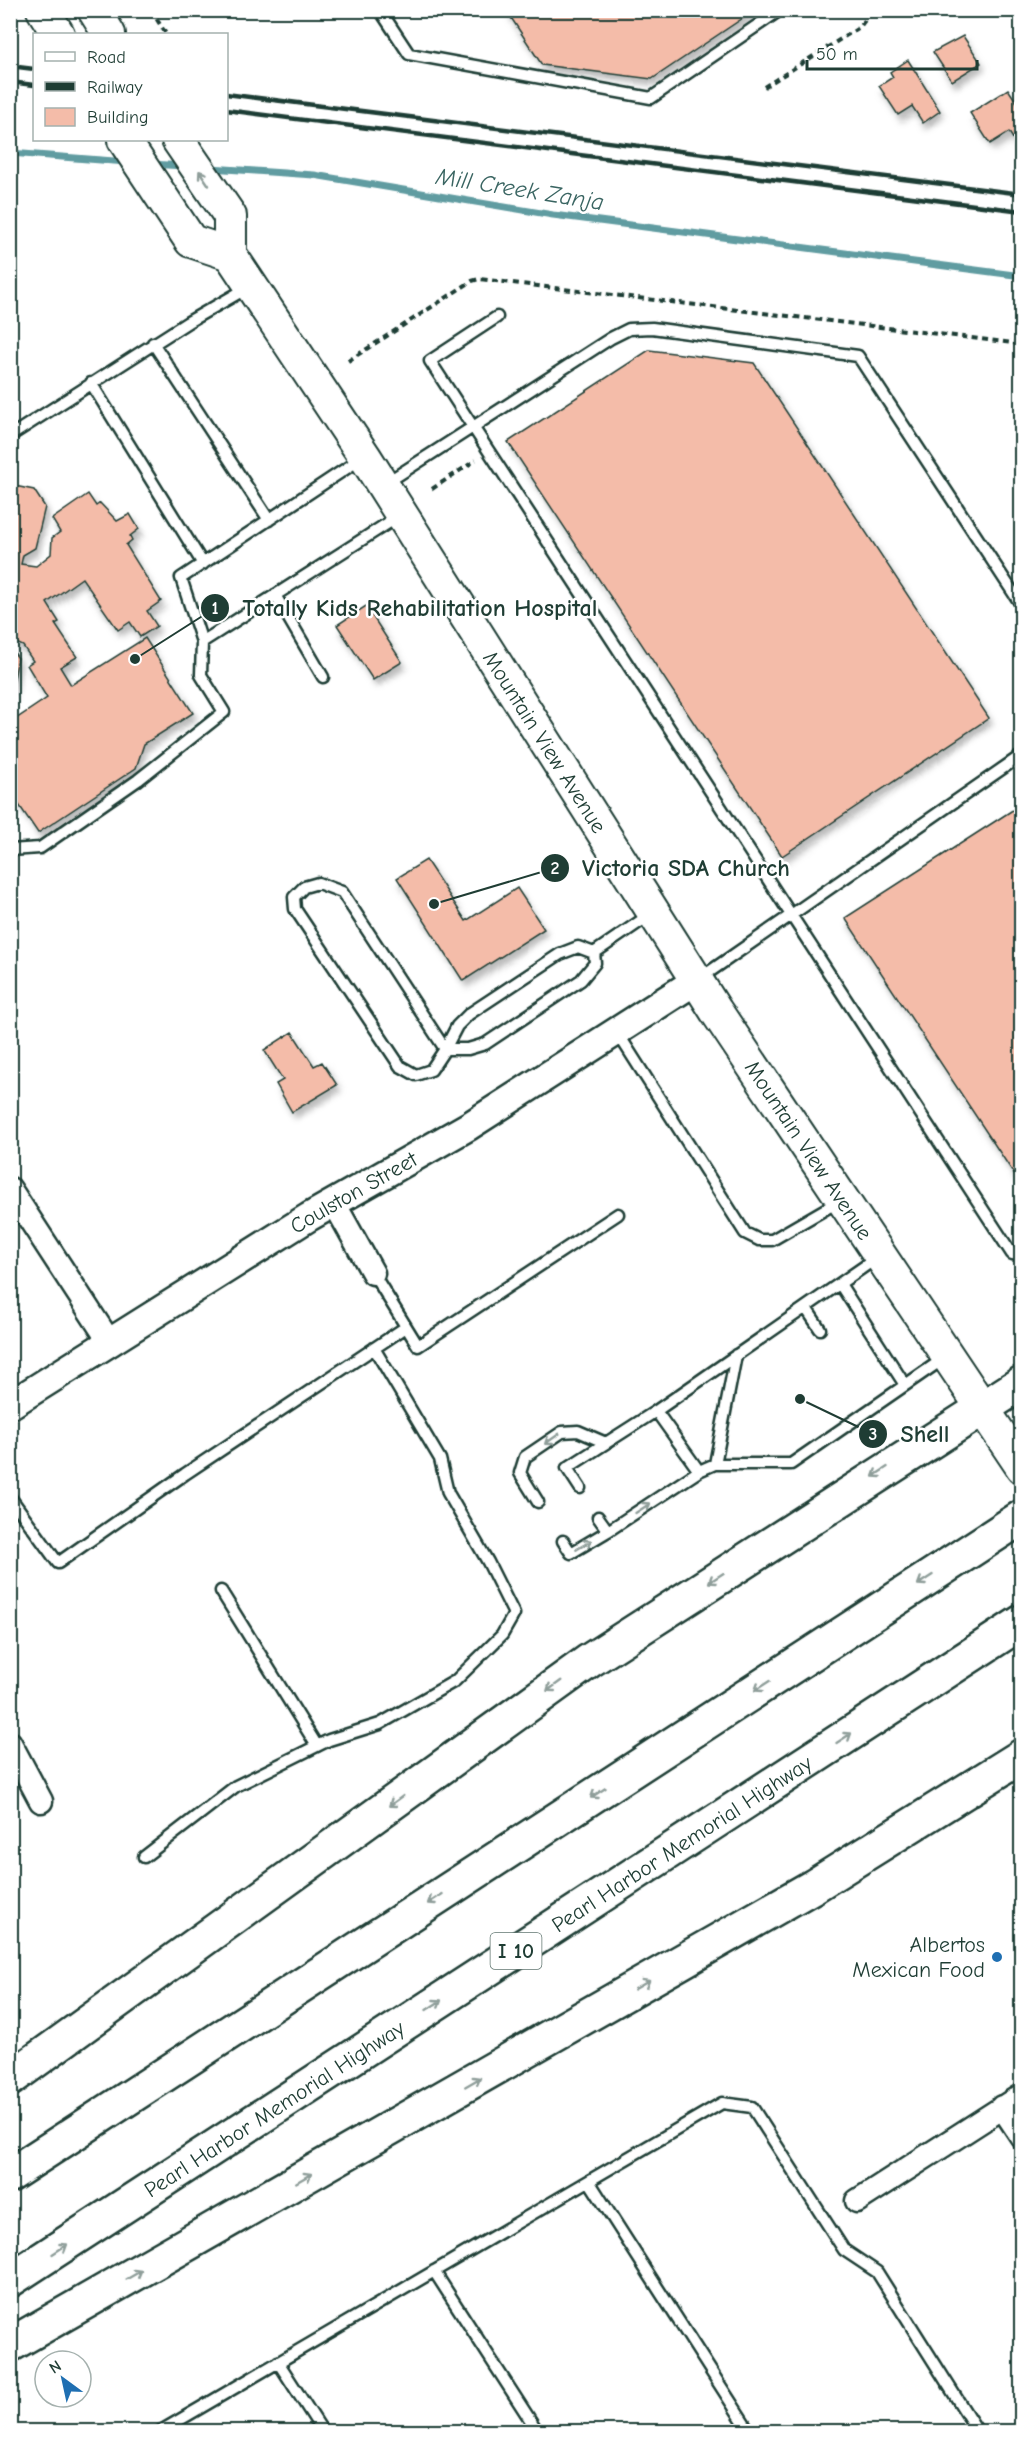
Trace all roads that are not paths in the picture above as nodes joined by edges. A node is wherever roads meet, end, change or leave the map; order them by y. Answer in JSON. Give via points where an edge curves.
{"nodes":[{"id":1,"x":43,"y":10,"type":"edge"},
{"id":2,"x":94,"y":10,"type":"edge"},
{"id":3,"x":380,"y":10,"type":"edge"},
{"id":4,"x":780,"y":10,"type":"edge"},
{"id":5,"x":57,"y":33,"type":"edge"},
{"id":6,"x":108,"y":33,"type":"edge"},
{"id":7,"x":125,"y":141,"type":"edge"},
{"id":8,"x":179,"y":141,"type":"edge"},
{"id":9,"x":230,"y":254,"type":"junction"},
{"id":10,"x":250,"y":286,"type":"junction"},
{"id":11,"x":497,"y":317,"type":"dead end"},
{"id":12,"x":153,"y":344,"type":"junction"},
{"id":13,"x":91,"y":383,"type":"junction"},
{"id":14,"x":473,"y":427,"type":"junction"},
{"id":15,"x":10,"y":436,"type":"edge"},
{"id":16,"x":365,"y":457,"type":"junction"},
{"id":17,"x":383,"y":485,"type":"junction"},
{"id":18,"x":402,"y":515,"type":"junction"},
{"id":19,"x":269,"y":520,"type":"junction"},
{"id":20,"x":203,"y":564,"type":"junction"},
{"id":21,"x":275,"y":595,"type":"junction"},
{"id":22,"x":1022,"y":606,"type":"edge"},
{"id":23,"x":202,"y":642,"type":"junction"},
{"id":24,"x":323,"y":677,"type":"dead end"},
{"id":25,"x":1022,"y":755,"type":"edge"},
{"id":26,"x":10,"y":850,"type":"edge"},
{"id":27,"x":654,"y":912,"type":"junction"},
{"id":28,"x":790,"y":914,"type":"junction"},
{"id":29,"x":594,"y":953,"type":"junction"},
{"id":30,"x":697,"y":980,"type":"junction"},
{"id":31,"x":617,"y":1032,"type":"junction"},
{"id":32,"x":445,"y":1049,"type":"junction"},
{"id":33,"x":10,"y":1190,"type":"edge"},
{"id":34,"x":844,"y":1198,"type":"junction"},
{"id":35,"x":334,"y":1203,"type":"junction"},
{"id":36,"x":618,"y":1214,"type":"dead end"},
{"id":37,"x":880,"y":1255,"type":"junction"},
{"id":38,"x":1022,"y":1255,"type":"edge"},
{"id":39,"x":373,"y":1273,"type":"joint"},
{"id":40,"x":840,"y":1284,"type":"junction"},
{"id":41,"x":806,"y":1308,"type":"junction"},
{"id":42,"x":406,"y":1327,"type":"junction"},
{"id":43,"x":820,"y":1329,"type":"dead end"},
{"id":44,"x":111,"y":1344,"type":"junction"},
{"id":45,"x":374,"y":1348,"type":"junction"},
{"id":46,"x":736,"y":1355,"type":"junction"},
{"id":47,"x":947,"y":1356,"type":"junction"},
{"id":48,"x":1022,"y":1383,"type":"edge"},
{"id":49,"x":905,"y":1385,"type":"junction"},
{"id":50,"x":864,"y":1397,"type":"dead end"},
{"id":51,"x":10,"y":1405,"type":"edge"},
{"id":52,"x":982,"y":1407,"type":"junction"},
{"id":53,"x":872,"y":1408,"type":"junction"},
{"id":54,"x":656,"y":1411,"type":"junction"},
{"id":55,"x":606,"y":1443,"type":"junction"},
{"id":56,"x":715,"y":1464,"type":"junction"},
{"id":57,"x":1022,"y":1467,"type":"edge"},
{"id":58,"x":699,"y":1471,"type":"junction"},
{"id":59,"x":580,"y":1488,"type":"dead end"},
{"id":60,"x":10,"y":1497,"type":"edge"},
{"id":61,"x":538,"y":1502,"type":"dead end"},
{"id":62,"x":598,"y":1517,"type":"dead end"},
{"id":63,"x":1022,"y":1517,"type":"edge"},
{"id":64,"x":608,"y":1531,"type":"junction"},
{"id":65,"x":563,"y":1541,"type":"dead end"},
{"id":66,"x":221,"y":1591,"type":"dead end"},
{"id":67,"x":1022,"y":1622,"type":"edge"},
{"id":68,"x":10,"y":1743,"type":"edge"},
{"id":69,"x":317,"y":1746,"type":"junction"},
{"id":70,"x":1022,"y":1756,"type":"edge"},
{"id":71,"x":41,"y":1801,"type":"dead end"},
{"id":72,"x":144,"y":1857,"type":"dead end"},
{"id":73,"x":10,"y":2079,"type":"edge"},
{"id":74,"x":1022,"y":2095,"type":"edge"},
{"id":75,"x":1002,"y":2107,"type":"junction"},
{"id":76,"x":1022,"y":2137,"type":"edge"},
{"id":77,"x":10,"y":2175,"type":"edge"},
{"id":78,"x":590,"y":2181,"type":"junction"},
{"id":79,"x":857,"y":2201,"type":"dead end"},
{"id":80,"x":434,"y":2271,"type":"junction"},
{"id":81,"x":10,"y":2280,"type":"edge"},
{"id":82,"x":10,"y":2345,"type":"edge"},
{"id":83,"x":278,"y":2362,"type":"junction"},
{"id":84,"x":159,"y":2432,"type":"edge"},
{"id":85,"x":323,"y":2432,"type":"edge"},
{"id":86,"x":538,"y":2432,"type":"edge"},
{"id":87,"x":750,"y":2432,"type":"edge"},
{"id":88,"x":978,"y":2432,"type":"edge"}],
"edges":[{"from":1,"to":5,"type":"main road"},
{"from":2,"to":6,"type":"main road"},
{"from":3,"to":4,"type":"lane","via":[[409,54],[651,98]]},
{"from":7,"to":9,"type":"main road","via":[[191,241]]},
{"from":9,"to":8,"type":"main road","one_way":true,"via":[[230,216]]},
{"from":9,"to":10,"type":"main road","name":"Mountain View Avenue"},
{"from":10,"to":12,"type":"lane"},
{"from":10,"to":16,"type":"main road","name":"Mountain View Avenue"},
{"from":11,"to":14,"type":"lane","via":[[430,362]]},
{"from":12,"to":13,"type":"lane"},
{"from":12,"to":19,"type":"lane"},
{"from":13,"to":15,"type":"lane"},
{"from":13,"to":20,"type":"lane"},
{"from":14,"to":17,"type":"lane"},
{"from":14,"to":22,"type":"lane","via":[[629,329],[652,328],[858,356]]},
{"from":14,"to":28,"type":"lane"},
{"from":16,"to":17,"type":"main road","name":"Mountain View Avenue"},
{"from":16,"to":19,"type":"lane"},
{"from":17,"to":18,"type":"main road","name":"Mountain View Avenue"},
{"from":18,"to":21,"type":"lane"},
{"from":18,"to":27,"type":"main road","name":"Mountain View Avenue"},
{"from":19,"to":20,"type":"lane"},
{"from":20,"to":23,"type":"lane","via":[[181,578]]},
{"from":21,"to":23,"type":"lane"},
{"from":21,"to":24,"type":"lane"},
{"from":23,"to":26,"type":"lane","via":[[201,675],[224,712],[138,780],[40,848]]},
{"from":25,"to":28,"type":"lane"},
{"from":27,"to":29,"type":"lane"},
{"from":27,"to":30,"type":"main road","name":"Mountain View Avenue"},
{"from":28,"to":30,"type":"lane"},
{"from":28,"to":38,"type":"lane","via":[[1012,1254]]},
{"from":29,"to":32,"type":"lane","via":[[595,963],[589,973],[484,1044]]},
{"from":29,"to":32,"type":"lane","via":[[578,947],[560,954],[469,1014],[457,1026]]},
{"from":30,"to":31,"type":"street","name":"Coulston Street"},
{"from":30,"to":34,"type":"main road","name":"Mountain View Avenue"},
{"from":31,"to":34,"type":"lane","via":[[746,1233],[759,1240],[772,1240]]},
{"from":31,"to":35,"type":"street","name":"Coulston Street","via":[[469,1126]]},
{"from":32,"to":32,"type":"lane","via":[[342,892],[318,883],[304,886],[294,897],[295,909],[400,1066],[416,1075],[431,1070]]},
{"from":33,"to":44,"type":"street"},
{"from":34,"to":37,"type":"main road","name":"Mountain View Avenue"},
{"from":35,"to":39,"type":"street"},
{"from":35,"to":44,"type":"street","name":"Coulston Street"},
{"from":36,"to":42,"type":"lane","via":[[418,1346]]},
{"from":37,"to":40,"type":"lane"},
{"from":37,"to":47,"type":"main road","name":"Mountain View Avenue"},
{"from":39,"to":42,"type":"lane"},
{"from":40,"to":41,"type":"lane"},
{"from":40,"to":49,"type":"lane"},
{"from":41,"to":43,"type":"lane"},
{"from":41,"to":46,"type":"lane"},
{"from":42,"to":45,"type":"lane"},
{"from":44,"to":51,"type":"street","name":"Coulston Street"},
{"from":45,"to":60,"type":"lane","via":[[58,1563]]},
{"from":45,"to":69,"type":"lane","via":[[440,1459],[448,1494],[514,1614],[502,1635],[455,1681],[380,1724]]},
{"from":46,"to":54,"type":"lane"},
{"from":46,"to":56,"type":"lane"},
{"from":47,"to":49,"type":"lane"},
{"from":47,"to":52,"type":"main road","name":"Mountain View Avenue"},
{"from":48,"to":52,"type":"highway"},
{"from":49,"to":53,"type":"lane"},
{"from":50,"to":53,"type":"lane"},
{"from":52,"to":57,"type":"main road","name":"Mountain View Avenue"},
{"from":52,"to":73,"type":"highway","one_way":true,"via":[[590,1660]]},
{"from":53,"to":56,"type":"lane","via":[[791,1464]]},
{"from":54,"to":55,"type":"lane"},
{"from":54,"to":58,"type":"lane"},
{"from":55,"to":59,"type":"lane","via":[[567,1468]]},
{"from":55,"to":61,"type":"lane","one_way":true,"via":[[578,1431],[562,1432],[525,1457],[520,1473]]},
{"from":56,"to":58,"type":"lane"},
{"from":64,"to":58,"type":"lane","one_way":true},
{"from":62,"to":64,"type":"lane"},
{"from":63,"to":77,"type":"highway","one_way":true},
{"from":65,"to":64,"type":"lane","one_way":true,"via":[[571,1553]]},
{"from":66,"to":69,"type":"lane"},
{"from":81,"to":67,"type":"highway","name":"Pearl Harbor Memorial Highway","number":"I 10","one_way":true},
{"from":68,"to":71,"type":"street"},
{"from":69,"to":72,"type":"lane","via":[[236,1786]]},
{"from":82,"to":70,"type":"highway","one_way":true,"via":[[814,1886]]},
{"from":74,"to":75,"type":"street"},
{"from":75,"to":76,"type":"street"},
{"from":75,"to":79,"type":"street"},
{"from":78,"to":80,"type":"lane"},
{"from":78,"to":87,"type":"lane"},
{"from":78,"to":88,"type":"lane","via":[[722,2103],[752,2107],[844,2250],[877,2272]]},
{"from":80,"to":83,"type":"lane"},
{"from":80,"to":86,"type":"lane"},
{"from":83,"to":84,"type":"lane"},
{"from":83,"to":85,"type":"lane"}]}
